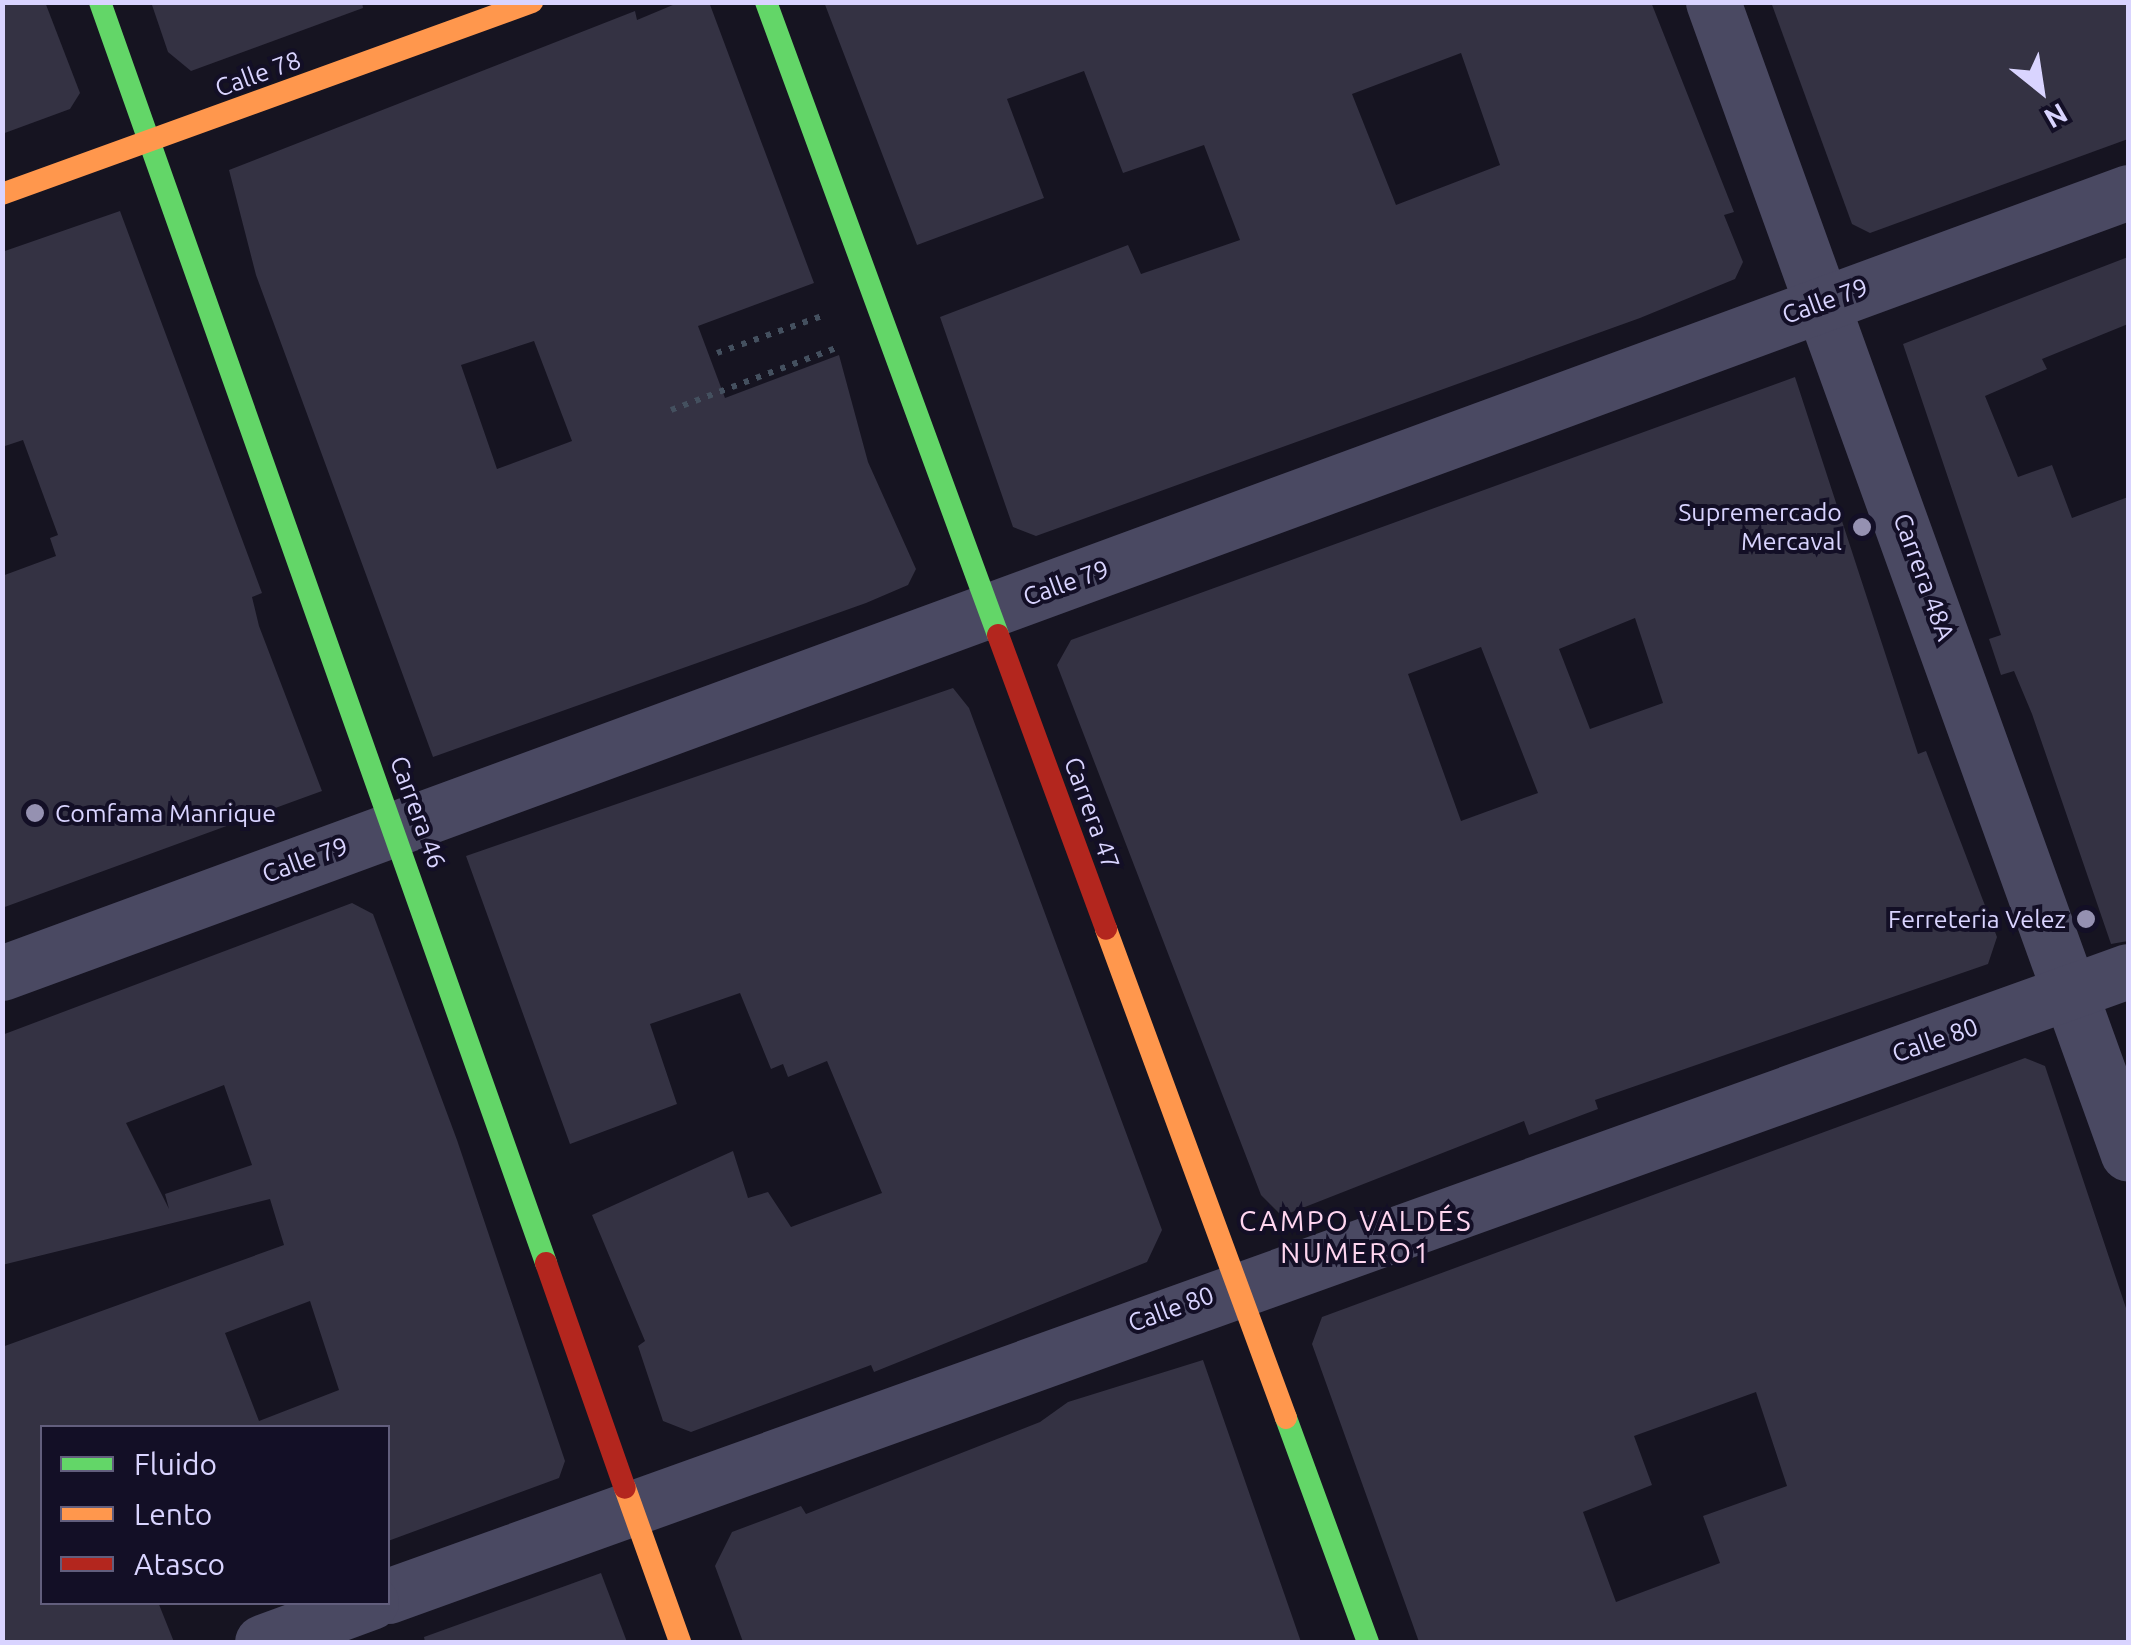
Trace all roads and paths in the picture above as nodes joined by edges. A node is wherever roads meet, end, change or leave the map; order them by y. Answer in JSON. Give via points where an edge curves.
{"nodes":[{"id":1,"x":100,"y":2,"type":"edge"},
{"id":2,"x":532,"y":2,"type":"edge"},
{"id":3,"x":766,"y":2,"type":"edge"},
{"id":4,"x":1714,"y":2,"type":"edge"},
{"id":5,"x":143,"y":140,"type":"junction"},
{"id":6,"x":2128,"y":192,"type":"edge"},
{"id":7,"x":2,"y":194,"type":"edge"},
{"id":8,"x":873,"y":298,"type":"junction"},
{"id":9,"x":1826,"y":301,"type":"junction"},
{"id":10,"x":884,"y":330,"type":"junction"},
{"id":11,"x":717,"y":353,"type":"dead end"},
{"id":12,"x":671,"y":410,"type":"dead end"},
{"id":13,"x":987,"y":612,"type":"junction"},
{"id":14,"x":394,"y":827,"type":"junction"},
{"id":15,"x":2128,"y":971,"type":"edge"},
{"id":16,"x":2,"y":973,"type":"edge"},
{"id":17,"x":2071,"y":993,"type":"junction"},
{"id":18,"x":2128,"y":1154,"type":"edge"},
{"id":19,"x":1238,"y":1285,"type":"junction"},
{"id":20,"x":633,"y":1508,"type":"junction"},
{"id":21,"x":390,"y":1595,"type":"edge"},
{"id":22,"x":363,"y":1605,"type":"edge"},
{"id":23,"x":262,"y":1642,"type":"edge"},
{"id":24,"x":680,"y":1642,"type":"edge"},
{"id":25,"x":1368,"y":1642,"type":"edge"}],
"edges":[{"from":1,"to":5,"type":"street","name":"Carrera 46"},
{"from":2,"to":5,"type":"street","name":"Calle 78"},
{"from":3,"to":8,"type":"street","name":"Carrera 47"},
{"from":4,"to":9,"type":"street","name":"Carrera 48A"},
{"from":5,"to":7,"type":"street","name":"Calle 78"},
{"from":5,"to":14,"type":"street","name":"Carrera 46"},
{"from":6,"to":9,"type":"street","name":"Calle 79"},
{"from":8,"to":10,"type":"street","name":"Carrera 47"},
{"from":8,"to":11,"type":"path"},
{"from":9,"to":13,"type":"street","name":"Calle 79"},
{"from":9,"to":17,"type":"street","name":"Carrera 48A"},
{"from":10,"to":12,"type":"path"},
{"from":10,"to":13,"type":"street","name":"Carrera 47"},
{"from":13,"to":14,"type":"street","name":"Calle 79"},
{"from":13,"to":19,"type":"street","name":"Carrera 47"},
{"from":14,"to":16,"type":"street","name":"Calle 79"},
{"from":14,"to":20,"type":"street","name":"Carrera 46"},
{"from":15,"to":17,"type":"street","name":"Calle 80"},
{"from":17,"to":18,"type":"street","name":"Carrera 48A"},
{"from":17,"to":19,"type":"street","name":"Calle 80"},
{"from":19,"to":20,"type":"street","name":"Calle 80"},
{"from":19,"to":25,"type":"street","name":"Carrera 47"},
{"from":20,"to":21,"type":"street","name":"Calle 80"},
{"from":20,"to":24,"type":"street","name":"Carrera 46"},
{"from":22,"to":23,"type":"street"}]}
